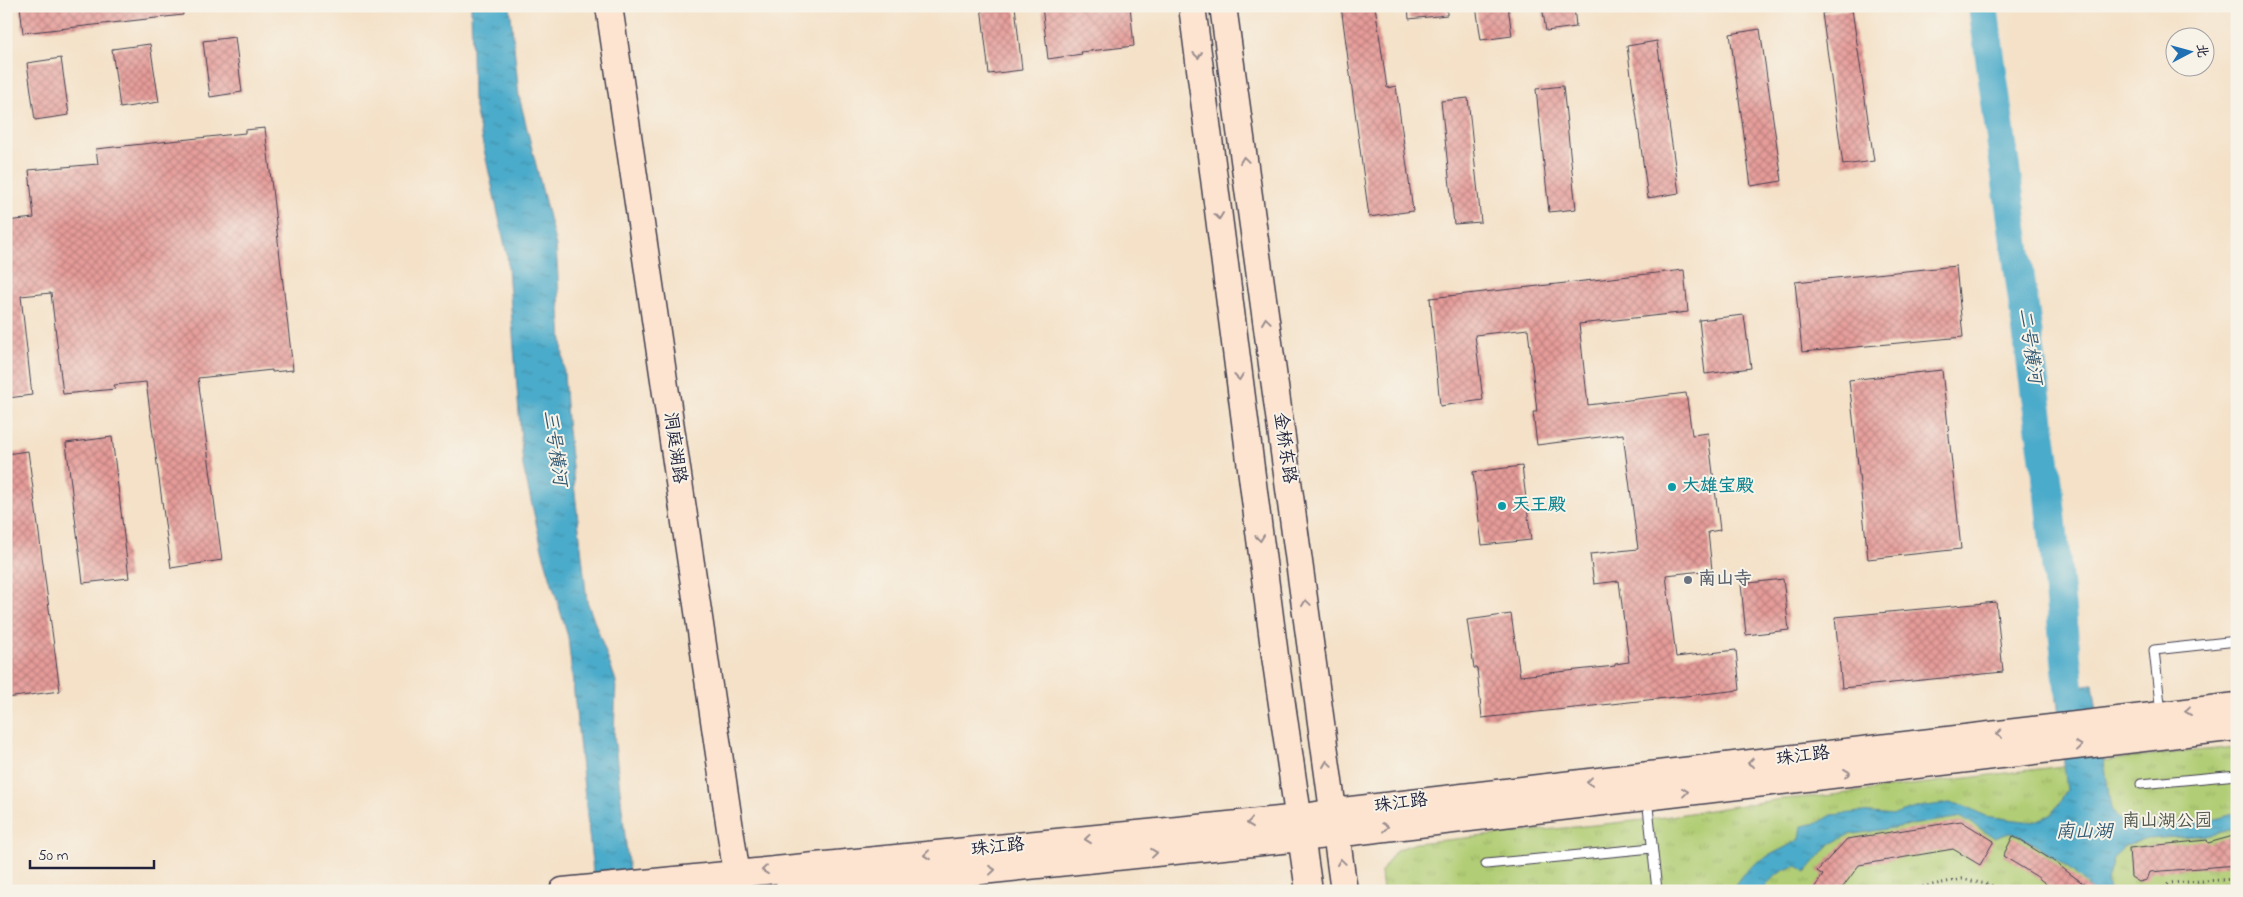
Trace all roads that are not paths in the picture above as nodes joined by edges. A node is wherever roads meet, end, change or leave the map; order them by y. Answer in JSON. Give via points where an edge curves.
{"nodes":[{"id":1,"x":608,"y":6,"type":"edge"},
{"id":2,"x":1192,"y":6,"type":"edge"},
{"id":3,"x":1223,"y":6,"type":"edge"},
{"id":4,"x":2237,"y":641,"type":"edge"},
{"id":5,"x":2237,"y":706,"type":"edge"},
{"id":6,"x":2237,"y":727,"type":"edge"},
{"id":7,"x":2108,"y":732,"type":"junction"},
{"id":8,"x":2163,"y":736,"type":"junction"},
{"id":9,"x":2048,"y":738,"type":"junction"},
{"id":10,"x":2237,"y":775,"type":"edge"},
{"id":11,"x":1644,"y":776,"type":"junction"},
{"id":12,"x":2141,"y":784,"type":"dead end"},
{"id":13,"x":1335,"y":822,"type":"junction"},
{"id":14,"x":1300,"y":828,"type":"junction"},
{"id":15,"x":1652,"y":848,"type":"junction"},
{"id":16,"x":1486,"y":864,"type":"dead end"},
{"id":17,"x":738,"y":882,"type":"edge"},
{"id":18,"x":569,"y":890,"type":"edge"},
{"id":19,"x":787,"y":891,"type":"edge"},
{"id":20,"x":1309,"y":891,"type":"edge"},
{"id":21,"x":1344,"y":891,"type":"edge"},
{"id":22,"x":1652,"y":891,"type":"edge"}],
"edges":[{"from":1,"to":17,"type":"street","name":"洞庭湖路"},
{"from":2,"to":14,"type":"street","name":"金桥东路","one_way":true},
{"from":13,"to":3,"type":"street","name":"金桥东路","one_way":true},
{"from":4,"to":8,"type":"lane","via":[[2154,650]]},
{"from":5,"to":7,"type":"street","name":"珠江路","one_way":true},
{"from":6,"to":8,"type":"street","name":"珠江路"},
{"from":7,"to":8,"type":"street","name":"珠江路"},
{"from":7,"to":9,"type":"street","name":"珠江路"},
{"from":9,"to":11,"type":"street","name":"珠江路","one_way":true},
{"from":13,"to":9,"type":"street","name":"珠江路","one_way":true},
{"from":10,"to":12,"type":"lane"},
{"from":11,"to":13,"type":"street","name":"珠江路","one_way":true},
{"from":11,"to":15,"type":"lane"},
{"from":13,"to":14,"type":"street","name":"珠江路"},
{"from":21,"to":13,"type":"street","name":"金桥东路","one_way":true},
{"from":14,"to":17,"type":"street","name":"珠江路","one_way":true},
{"from":19,"to":14,"type":"street","name":"珠江路","one_way":true},
{"from":14,"to":20,"type":"street","name":"金桥东路"},
{"from":15,"to":16,"type":"lane"},
{"from":15,"to":22,"type":"lane","via":[[1657,890]]},
{"from":17,"to":18,"type":"street","name":"珠江路","via":[[642,883]]}]}
